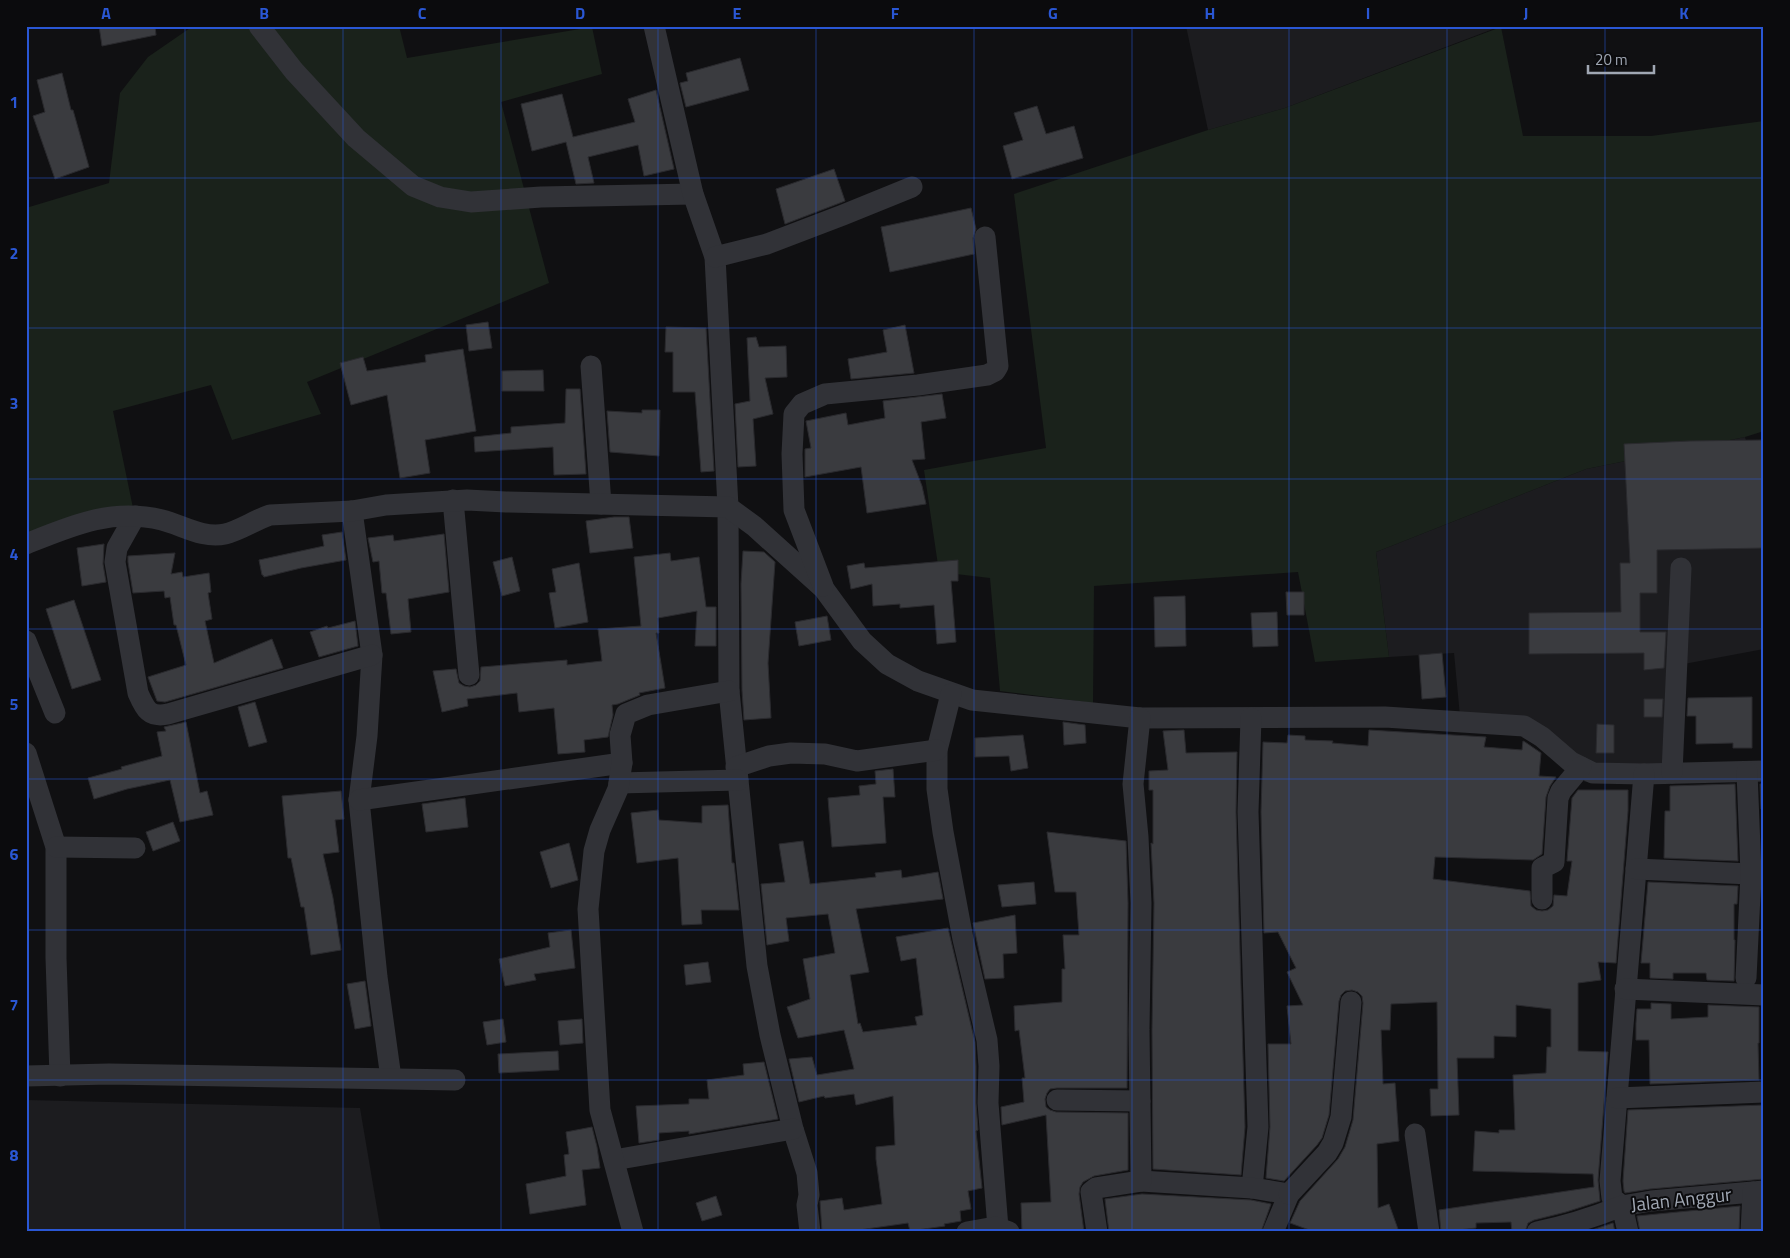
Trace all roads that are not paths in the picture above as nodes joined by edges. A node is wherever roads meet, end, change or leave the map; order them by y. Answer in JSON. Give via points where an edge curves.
{"nodes":[{"id":1,"x":259,"y":26,"type":"edge"},
{"id":2,"x":654,"y":26,"type":"edge"},
{"id":3,"x":912,"y":187,"type":"dead end"},
{"id":4,"x":693,"y":194,"type":"junction"},
{"id":5,"x":985,"y":238,"type":"dead end"},
{"id":6,"x":715,"y":258,"type":"junction"},
{"id":7,"x":590,"y":366,"type":"dead end"},
{"id":8,"x":453,"y":500,"type":"junction"},
{"id":9,"x":601,"y":504,"type":"junction"},
{"id":10,"x":728,"y":507,"type":"junction"},
{"id":11,"x":352,"y":511,"type":"junction"},
{"id":12,"x":136,"y":516,"type":"junction"},
{"id":13,"x":26,"y":544,"type":"edge"},
{"id":14,"x":1681,"y":568,"type":"dead end"},
{"id":15,"x":824,"y":589,"type":"junction"},
{"id":16,"x":26,"y":641,"type":"edge"},
{"id":17,"x":372,"y":656,"type":"junction"},
{"id":18,"x":469,"y":675,"type":"dead end"},
{"id":19,"x":729,"y":691,"type":"junction"},
{"id":20,"x":951,"y":694,"type":"junction"},
{"id":21,"x":56,"y":713,"type":"dead end"},
{"id":22,"x":1140,"y":718,"type":"junction"},
{"id":23,"x":1251,"y":718,"type":"junction"},
{"id":24,"x":937,"y":750,"type":"junction"},
{"id":25,"x":26,"y":753,"type":"edge"},
{"id":26,"x":1581,"y":768,"type":"junction"},
{"id":27,"x":1756,"y":771,"type":"edge"},
{"id":28,"x":620,"y":773,"type":"junction"},
{"id":29,"x":737,"y":773,"type":"junction"},
{"id":30,"x":1644,"y":774,"type":"junction"},
{"id":31,"x":1672,"y":774,"type":"junction"},
{"id":32,"x":359,"y":800,"type":"junction"},
{"id":33,"x":56,"y":848,"type":"junction"},
{"id":34,"x":135,"y":848,"type":"dead end"},
{"id":35,"x":1636,"y":869,"type":"junction"},
{"id":36,"x":1757,"y":877,"type":"edge"},
{"id":37,"x":1542,"y":899,"type":"dead end"},
{"id":38,"x":1746,"y":978,"type":"dead end"},
{"id":39,"x":1625,"y":990,"type":"junction"},
{"id":40,"x":1764,"y":995,"type":"edge"},
{"id":41,"x":1351,"y":1002,"type":"dead end"},
{"id":42,"x":26,"y":1076,"type":"edge"},
{"id":43,"x":60,"y":1076,"type":"junction"},
{"id":44,"x":391,"y":1078,"type":"junction"},
{"id":45,"x":455,"y":1080,"type":"dead end"},
{"id":46,"x":1764,"y":1092,"type":"edge"},
{"id":47,"x":1616,"y":1098,"type":"junction"},
{"id":48,"x":1057,"y":1100,"type":"dead end"},
{"id":49,"x":1140,"y":1101,"type":"junction"},
{"id":50,"x":793,"y":1129,"type":"junction"},
{"id":51,"x":1416,"y":1134,"type":"dead end"},
{"id":52,"x":614,"y":1160,"type":"junction"},
{"id":53,"x":1141,"y":1181,"type":"junction"},
{"id":54,"x":1252,"y":1188,"type":"junction"},
{"id":55,"x":1758,"y":1192,"type":"edge"},
{"id":56,"x":1289,"y":1194,"type":"junction"},
{"id":57,"x":1622,"y":1206,"type":"junction"},
{"id":58,"x":1004,"y":1230,"type":"edge"},
{"id":59,"x":633,"y":1232,"type":"edge"},
{"id":60,"x":810,"y":1232,"type":"edge"},
{"id":61,"x":967,"y":1232,"type":"edge"},
{"id":62,"x":1097,"y":1232,"type":"edge"},
{"id":63,"x":1273,"y":1232,"type":"edge"},
{"id":64,"x":1429,"y":1232,"type":"edge"},
{"id":65,"x":1537,"y":1232,"type":"edge"},
{"id":66,"x":1628,"y":1232,"type":"edge"},
{"id":67,"x":1751,"y":1232,"type":"edge"}],
"edges":[{"from":1,"to":4,"type":"street","via":[[294,71],[356,138],[413,186],[440,198],[471,202]]},
{"from":2,"to":4,"type":"street"},
{"from":3,"to":6,"type":"street","via":[[767,244]]},
{"from":4,"to":6,"type":"street"},
{"from":5,"to":15,"type":"street","via":[[998,366],[994,372],[918,385],[825,394],[802,404],[794,414],[794,510]]},
{"from":6,"to":10,"type":"street"},
{"from":7,"to":9,"type":"street"},
{"from":8,"to":9,"type":"street"},
{"from":8,"to":11,"type":"street"},
{"from":8,"to":18,"type":"street"},
{"from":9,"to":10,"type":"street"},
{"from":10,"to":15,"type":"street"},
{"from":10,"to":19,"type":"street"},
{"from":11,"to":12,"type":"street","via":[[270,515],[215,535]]},
{"from":11,"to":17,"type":"street"},
{"from":12,"to":13,"type":"street","via":[[81,522]]},
{"from":12,"to":17,"type":"street","via":[[117,548],[115,562],[138,693],[151,713],[161,716]]},
{"from":14,"to":31,"type":"street"},
{"from":15,"to":20,"type":"street","via":[[862,641],[887,664],[918,682]]},
{"from":16,"to":21,"type":"street"},
{"from":17,"to":32,"type":"street"},
{"from":19,"to":28,"type":"street","via":[[648,705],[626,714],[620,735]]},
{"from":19,"to":29,"type":"street"},
{"from":20,"to":22,"type":"street","via":[[972,700]]},
{"from":20,"to":24,"type":"street"},
{"from":22,"to":23,"type":"street"},
{"from":22,"to":49,"type":"street","via":[[1133,784],[1141,903]]},
{"from":23,"to":26,"type":"street","via":[[1385,717],[1524,726]]},
{"from":23,"to":54,"type":"street","via":[[1248,812],[1258,1127]]},
{"from":24,"to":29,"type":"street","via":[[857,761],[825,754],[791,753],[769,756]]},
{"from":24,"to":58,"type":"street","via":[[942,832],[963,939],[988,1040],[988,1103]]},
{"from":25,"to":33,"type":"street"},
{"from":26,"to":30,"type":"street","via":[[1593,773]]},
{"from":26,"to":37,"type":"street","via":[[1558,798],[1554,862],[1542,868]]},
{"from":27,"to":31,"type":"street"},
{"from":27,"to":36,"type":"street"},
{"from":28,"to":29,"type":"street"},
{"from":28,"to":32,"type":"street"},
{"from":28,"to":52,"type":"street","via":[[618,789],[594,851],[588,909],[600,1110]]},
{"from":29,"to":50,"type":"street","via":[[757,966]]},
{"from":30,"to":31,"type":"street"},
{"from":30,"to":35,"type":"street","name":"Jalan Anggur"},
{"from":32,"to":44,"type":"street"},
{"from":33,"to":34,"type":"street"},
{"from":33,"to":43,"type":"street"},
{"from":35,"to":36,"type":"street"},
{"from":35,"to":39,"type":"street","name":"Jalan Anggur"},
{"from":36,"to":38,"type":"street"},
{"from":39,"to":40,"type":"street"},
{"from":39,"to":47,"type":"street","name":"Jalan Anggur"},
{"from":41,"to":56,"type":"street","via":[[1337,1131],[1327,1153]]},
{"from":42,"to":43,"type":"street"},
{"from":43,"to":44,"type":"street"},
{"from":44,"to":45,"type":"street"},
{"from":46,"to":47,"type":"street"},
{"from":47,"to":57,"type":"street","name":"Jalan Anggur","via":[[1610,1181],[1612,1198]]},
{"from":48,"to":49,"type":"street"},
{"from":49,"to":53,"type":"street"},
{"from":50,"to":52,"type":"street"},
{"from":50,"to":60,"type":"street","via":[[807,1173]]},
{"from":51,"to":64,"type":"street"},
{"from":52,"to":59,"type":"street"},
{"from":53,"to":54,"type":"street"},
{"from":53,"to":62,"type":"street","via":[[1096,1188],[1091,1192]]},
{"from":54,"to":56,"type":"street"},
{"from":55,"to":57,"type":"street","name":"Jalan Anggur"},
{"from":55,"to":67,"type":"street"},
{"from":56,"to":63,"type":"street"},
{"from":57,"to":65,"type":"street"},
{"from":57,"to":66,"type":"street"},
{"from":58,"to":61,"type":"street","via":[[986,1228]]}]}
